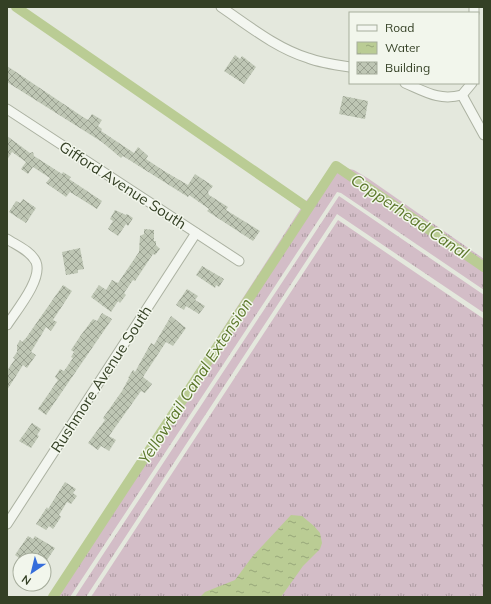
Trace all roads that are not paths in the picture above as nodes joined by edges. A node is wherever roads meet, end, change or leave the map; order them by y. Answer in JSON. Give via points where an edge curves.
{"nodes":[{"id":1,"x":221,"y":7,"type":"edge"},
{"id":2,"x":349,"y":67,"type":"edge"},
{"id":3,"x":408,"y":84,"type":"edge"},
{"id":4,"x":471,"y":84,"type":"edge"},
{"id":5,"x":462,"y":95,"type":"junction"},
{"id":6,"x":7,"y":109,"type":"edge"},
{"id":7,"x":484,"y":135,"type":"edge"},
{"id":8,"x":196,"y":233,"type":"junction"},
{"id":9,"x":7,"y":239,"type":"edge"},
{"id":10,"x":239,"y":261,"type":"dead end"},
{"id":11,"x":7,"y":324,"type":"edge"},
{"id":12,"x":7,"y":524,"type":"edge"}],
"edges":[{"from":1,"to":2,"type":"street","via":[[270,41],[291,52],[320,62]]},
{"from":3,"to":5,"type":"street","via":[[438,97]]},
{"from":4,"to":5,"type":"street"},
{"from":5,"to":7,"type":"street"},
{"from":6,"to":8,"type":"street","name":"Gifford Avenue South"},
{"from":8,"to":10,"type":"street","name":"Gifford Avenue South"},
{"from":8,"to":12,"type":"street","name":"Rushmore Avenue South"},
{"from":9,"to":11,"type":"street","via":[[28,253],[36,262],[38,272]]}]}
